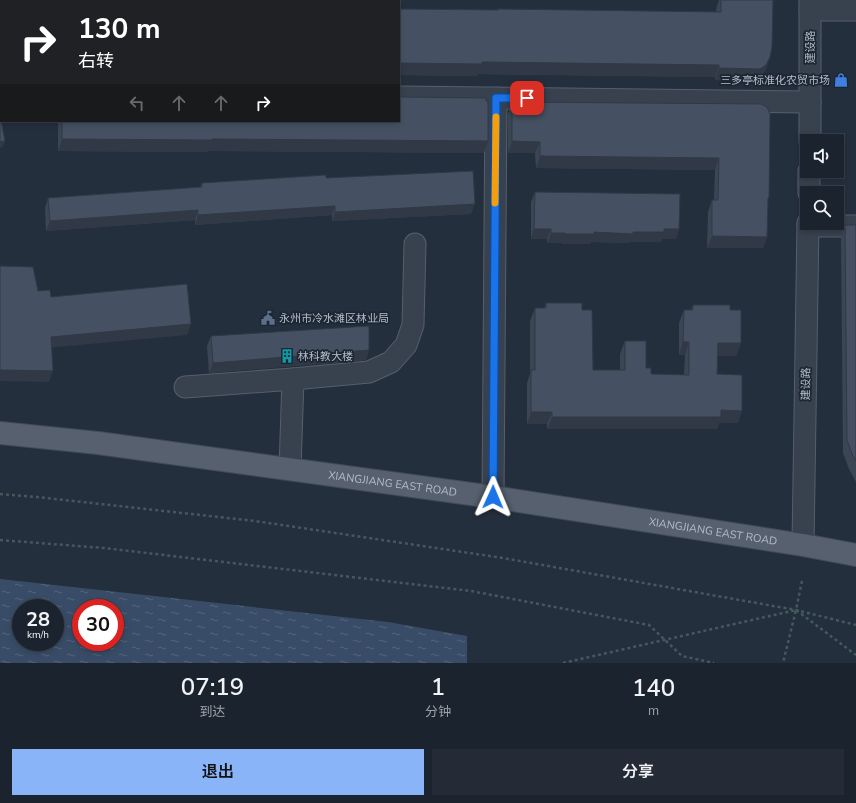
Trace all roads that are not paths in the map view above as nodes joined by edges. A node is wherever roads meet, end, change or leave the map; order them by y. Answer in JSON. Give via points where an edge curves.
{"nodes":[{"id":1,"x":810,"y":5,"type":"edge"},
{"id":2,"x":856,"y":10,"type":"edge"},
{"id":3,"x":400,"y":97,"type":"edge"},
{"id":4,"x":496,"y":98,"type":"junction"},
{"id":5,"x":810,"y":102,"type":"junction"},
{"id":6,"x":810,"y":134,"type":"edge"},
{"id":7,"x":844,"y":226,"type":"edge"},
{"id":8,"x":856,"y":226,"type":"edge"},
{"id":9,"x":808,"y":230,"type":"edge"},
{"id":10,"x":415,"y":244,"type":"dead end"},
{"id":11,"x":293,"y":379,"type":"junction"},
{"id":12,"x":185,"y":387,"type":"dead end"},
{"id":13,"x":0,"y":433,"type":"edge"},
{"id":14,"x":290,"y":469,"type":"junction"},
{"id":15,"x":493,"y":497,"type":"junction"},
{"id":16,"x":803,"y":545,"type":"junction"},
{"id":17,"x":856,"y":555,"type":"edge"}],
"edges":[{"from":1,"to":2,"type":"street"},
{"from":1,"to":5,"type":"street","name":"建设路"},
{"from":3,"to":4,"type":"street"},
{"from":4,"to":5,"type":"street"},
{"from":4,"to":15,"type":"street"},
{"from":5,"to":6,"type":"street","name":"建设路"},
{"from":7,"to":8,"type":"street"},
{"from":9,"to":16,"type":"street","name":"建设路"},
{"from":10,"to":11,"type":"street","via":[[412,325],[406,345],[391,362],[369,372]]},
{"from":11,"to":12,"type":"street"},
{"from":11,"to":14,"type":"street"},
{"from":13,"to":14,"type":"main road","name":"XIANGJIANG EAST ROAD","via":[[98,443]]},
{"from":14,"to":15,"type":"main road","name":"XIANGJIANG EAST ROAD"},
{"from":15,"to":16,"type":"main road","name":"XIANGJIANG EAST ROAD"},
{"from":16,"to":17,"type":"main road","name":"XIANGJIANG EAST ROAD"}]}
